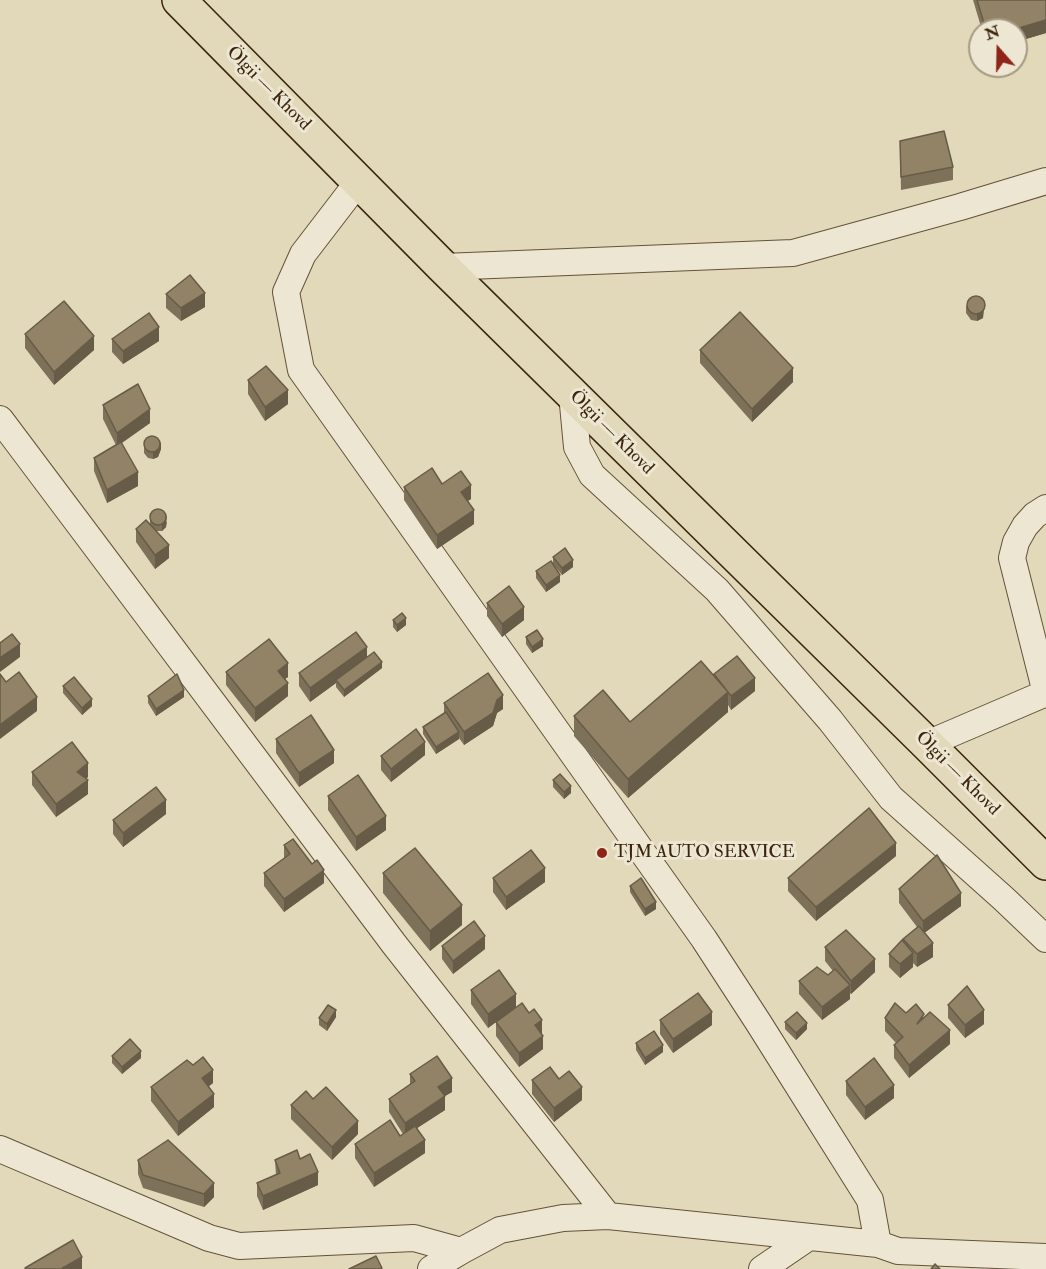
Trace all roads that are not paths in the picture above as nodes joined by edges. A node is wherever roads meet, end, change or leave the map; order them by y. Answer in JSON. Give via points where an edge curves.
{"nodes":[{"id":1,"x":179,"y":0,"type":"edge"},
{"id":2,"x":359,"y":181,"type":"junction"},
{"id":3,"x":1046,"y":181,"type":"edge"},
{"id":4,"x":443,"y":267,"type":"junction"},
{"id":5,"x":572,"y":394,"type":"junction"},
{"id":6,"x":0,"y":418,"type":"edge"},
{"id":7,"x":1046,"y":508,"type":"edge"},
{"id":8,"x":1046,"y":693,"type":"edge"},
{"id":9,"x":927,"y":744,"type":"junction"},
{"id":10,"x":1046,"y":863,"type":"edge"},
{"id":11,"x":1046,"y":939,"type":"edge"},
{"id":12,"x":0,"y":1149,"type":"edge"},
{"id":13,"x":608,"y":1216,"type":"junction"},
{"id":14,"x":809,"y":1237,"type":"junction"},
{"id":15,"x":878,"y":1244,"type":"junction"},
{"id":16,"x":460,"y":1251,"type":"junction"},
{"id":17,"x":1046,"y":1257,"type":"edge"},
{"id":18,"x":431,"y":1269,"type":"edge"},
{"id":19,"x":762,"y":1269,"type":"edge"}],
"edges":[{"from":1,"to":2,"type":"highway","name":"Ölgii — Khovd"},
{"from":2,"to":4,"type":"highway","name":"Ölgii — Khovd"},
{"from":2,"to":15,"type":"street","via":[[303,254],[286,292],[301,370],[704,939],[870,1200]]},
{"from":3,"to":4,"type":"street","via":[[793,253]]},
{"from":4,"to":5,"type":"highway","name":"Ölgii — Khovd"},
{"from":5,"to":9,"type":"highway","name":"Ölgii — Khovd"},
{"from":5,"to":11,"type":"street","via":[[577,447],[592,475],[717,590],[830,720],[891,798]]},
{"from":6,"to":13,"type":"street","via":[[394,944]]},
{"from":7,"to":8,"type":"street","via":[[1025,526],[1012,558]]},
{"from":8,"to":9,"type":"street"},
{"from":9,"to":10,"type":"highway","name":"Ölgii — Khovd"},
{"from":12,"to":16,"type":"street","via":[[209,1238],[239,1246],[414,1238]]},
{"from":13,"to":14,"type":"street"},
{"from":13,"to":16,"type":"street","via":[[562,1218],[500,1230]]},
{"from":14,"to":15,"type":"street"},
{"from":14,"to":19,"type":"street"},
{"from":15,"to":17,"type":"street","via":[[898,1251]]},
{"from":16,"to":18,"type":"street"}]}
